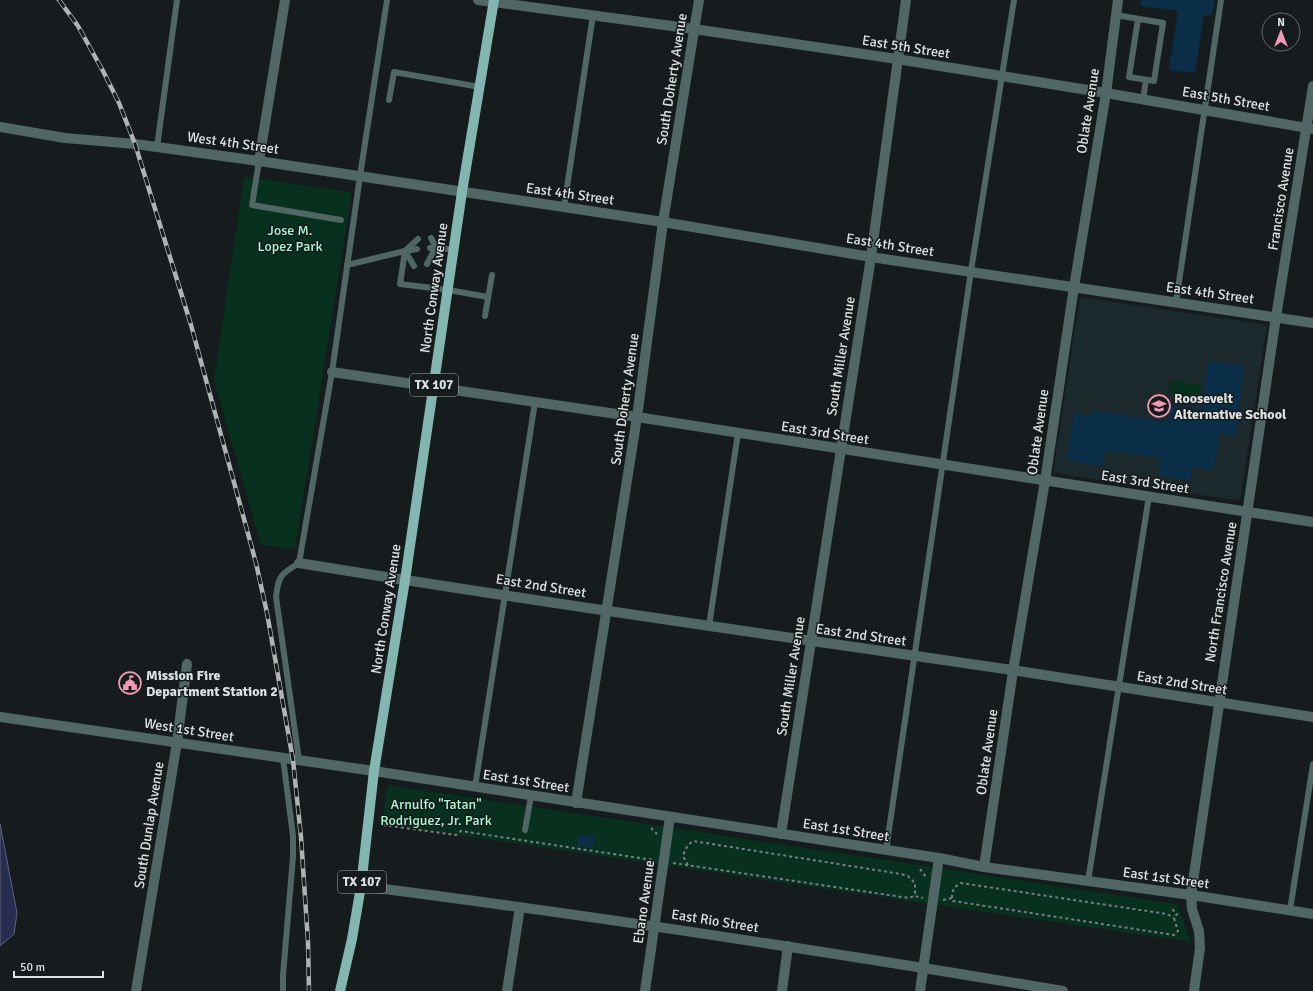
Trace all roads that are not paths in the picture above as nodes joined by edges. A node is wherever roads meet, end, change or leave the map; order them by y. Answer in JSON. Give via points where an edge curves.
{"nodes":[{"id":1,"x":177,"y":0,"type":"edge"},
{"id":2,"x":285,"y":0,"type":"edge"},
{"id":3,"x":387,"y":0,"type":"edge"},
{"id":4,"x":478,"y":0,"type":"edge"},
{"id":5,"x":699,"y":0,"type":"edge"},
{"id":6,"x":906,"y":0,"type":"edge"},
{"id":7,"x":1014,"y":0,"type":"edge"},
{"id":8,"x":1118,"y":0,"type":"edge"},
{"id":9,"x":1221,"y":0,"type":"edge"},
{"id":10,"x":494,"y":1,"type":"edge"},
{"id":11,"x":593,"y":16,"type":"junction"},
{"id":12,"x":1116,"y":16,"type":"junction"},
{"id":13,"x":1138,"y":19,"type":"junction"},
{"id":14,"x":694,"y":29,"type":"junction"},
{"id":15,"x":897,"y":59,"type":"junction"},
{"id":16,"x":1002,"y":76,"type":"junction"},
{"id":17,"x":1146,"y":80,"type":"junction"},
{"id":18,"x":1313,"y":86,"type":"edge"},
{"id":19,"x":480,"y":87,"type":"junction"},
{"id":20,"x":1106,"y":93,"type":"junction"},
{"id":21,"x":1143,"y":99,"type":"junction"},
{"id":22,"x":389,"y":100,"type":"dead end"},
{"id":23,"x":1205,"y":110,"type":"junction"},
{"id":24,"x":0,"y":127,"type":"edge"},
{"id":25,"x":1310,"y":128,"type":"edge"},
{"id":26,"x":157,"y":147,"type":"junction"},
{"id":27,"x":259,"y":161,"type":"junction"},
{"id":28,"x":360,"y":176,"type":"junction"},
{"id":29,"x":462,"y":192,"type":"junction"},
{"id":30,"x":564,"y":207,"type":"junction"},
{"id":31,"x":341,"y":220,"type":"dead end"},
{"id":32,"x":663,"y":222,"type":"junction"},
{"id":33,"x":431,"y":238,"type":"dead end"},
{"id":34,"x":418,"y":239,"type":"dead end"},
{"id":35,"x":433,"y":248,"type":"junction"},
{"id":36,"x":417,"y":250,"type":"dead end"},
{"id":37,"x":454,"y":250,"type":"junction"},
{"id":38,"x":404,"y":251,"type":"junction"},
{"id":39,"x":871,"y":257,"type":"junction"},
{"id":40,"x":427,"y":264,"type":"dead end"},
{"id":41,"x":347,"y":265,"type":"junction"},
{"id":42,"x":414,"y":266,"type":"dead end"},
{"id":43,"x":971,"y":271,"type":"junction"},
{"id":44,"x":492,"y":275,"type":"dead end"},
{"id":45,"x":1074,"y":286,"type":"junction"},
{"id":46,"x":448,"y":290,"type":"junction"},
{"id":47,"x":488,"y":297,"type":"junction"},
{"id":48,"x":1176,"y":302,"type":"junction"},
{"id":49,"x":485,"y":316,"type":"dead end"},
{"id":50,"x":1276,"y":317,"type":"junction"},
{"id":51,"x":1313,"y":323,"type":"edge"},
{"id":52,"x":332,"y":372,"type":"junction"},
{"id":53,"x":433,"y":387,"type":"junction"},
{"id":54,"x":535,"y":402,"type":"junction"},
{"id":55,"x":638,"y":417,"type":"junction"},
{"id":56,"x":738,"y":433,"type":"junction"},
{"id":57,"x":840,"y":449,"type":"junction"},
{"id":58,"x":943,"y":465,"type":"junction"},
{"id":59,"x":1045,"y":481,"type":"junction"},
{"id":60,"x":1149,"y":496,"type":"junction"},
{"id":61,"x":1248,"y":511,"type":"junction"},
{"id":62,"x":1313,"y":522,"type":"edge"},
{"id":63,"x":299,"y":563,"type":"junction"},
{"id":64,"x":405,"y":580,"type":"junction"},
{"id":65,"x":505,"y":595,"type":"junction"},
{"id":66,"x":606,"y":610,"type":"junction"},
{"id":67,"x":709,"y":626,"type":"junction"},
{"id":68,"x":810,"y":642,"type":"junction"},
{"id":69,"x":915,"y":657,"type":"junction"},
{"id":70,"x":187,"y":664,"type":"dead end"},
{"id":71,"x":1014,"y":671,"type":"junction"},
{"id":72,"x":1118,"y":687,"type":"junction"},
{"id":73,"x":1219,"y":703,"type":"junction"},
{"id":74,"x":0,"y":716,"type":"edge"},
{"id":75,"x":1313,"y":718,"type":"edge"},
{"id":76,"x":176,"y":742,"type":"junction"},
{"id":77,"x":283,"y":758,"type":"junction"},
{"id":78,"x":299,"y":760,"type":"junction"},
{"id":79,"x":1313,"y":764,"type":"edge"},
{"id":80,"x":374,"y":771,"type":"junction"},
{"id":81,"x":475,"y":787,"type":"junction"},
{"id":82,"x":531,"y":796,"type":"junction"},
{"id":83,"x":576,"y":803,"type":"junction"},
{"id":84,"x":670,"y":817,"type":"junction"},
{"id":85,"x":525,"y":830,"type":"dead end"},
{"id":86,"x":780,"y":834,"type":"junction"},
{"id":87,"x":886,"y":850,"type":"junction"},
{"id":88,"x":939,"y":858,"type":"junction"},
{"id":89,"x":984,"y":867,"type":"junction"},
{"id":90,"x":1088,"y":881,"type":"junction"},
{"id":91,"x":361,"y":886,"type":"junction"},
{"id":92,"x":1191,"y":895,"type":"junction"},
{"id":93,"x":520,"y":907,"type":"junction"},
{"id":94,"x":1290,"y":910,"type":"junction"},
{"id":95,"x":1313,"y":914,"type":"edge"},
{"id":96,"x":655,"y":926,"type":"junction"},
{"id":97,"x":788,"y":946,"type":"junction"},
{"id":98,"x":923,"y":968,"type":"junction"},
{"id":99,"x":1057,"y":990,"type":"edge"},
{"id":100,"x":136,"y":991,"type":"edge"},
{"id":101,"x":283,"y":991,"type":"edge"},
{"id":102,"x":340,"y":991,"type":"edge"},
{"id":103,"x":507,"y":991,"type":"edge"},
{"id":104,"x":645,"y":991,"type":"edge"},
{"id":105,"x":782,"y":991,"type":"edge"},
{"id":106,"x":920,"y":991,"type":"edge"},
{"id":107,"x":1194,"y":991,"type":"edge"}],
"edges":[{"from":1,"to":26,"type":"lane"},
{"from":2,"to":27,"type":"street"},
{"from":3,"to":28,"type":"lane"},
{"from":4,"to":10,"type":"street","name":"East 5th Street"},
{"from":5,"to":14,"type":"street","name":"South Doherty Avenue"},
{"from":6,"to":15,"type":"street","name":"South Miller Avenue"},
{"from":7,"to":16,"type":"lane"},
{"from":8,"to":12,"type":"street","name":"Oblate Avenue"},
{"from":9,"to":23,"type":"lane"},
{"from":10,"to":11,"type":"street","name":"East 5th Street"},
{"from":10,"to":19,"type":"main road","name":"North Conway Avenue","number":"TX 107"},
{"from":11,"to":14,"type":"street","name":"East 5th Street"},
{"from":11,"to":30,"type":"lane"},
{"from":12,"to":13,"type":"lane"},
{"from":12,"to":20,"type":"street","name":"Oblate Avenue"},
{"from":13,"to":17,"type":"lane","via":[[1130,77]]},
{"from":13,"to":17,"type":"lane","via":[[1163,23],[1154,81]]},
{"from":14,"to":15,"type":"street","name":"East 5th Street"},
{"from":14,"to":32,"type":"street","name":"South Doherty Avenue"},
{"from":15,"to":16,"type":"street","name":"East 5th Street"},
{"from":15,"to":39,"type":"street","name":"South Miller Avenue"},
{"from":16,"to":20,"type":"street","name":"East 5th Street"},
{"from":16,"to":43,"type":"lane"},
{"from":17,"to":21,"type":"lane"},
{"from":18,"to":25,"type":"street","name":"Francisco Avenue"},
{"from":19,"to":22,"type":"lane","via":[[394,72]]},
{"from":19,"to":29,"type":"main road","name":"North Conway Avenue","number":"TX 107"},
{"from":20,"to":21,"type":"street","name":"East 5th Street"},
{"from":20,"to":45,"type":"street","name":"Oblate Avenue"},
{"from":21,"to":23,"type":"street","name":"East 5th Street"},
{"from":23,"to":25,"type":"street","name":"East 5th Street"},
{"from":23,"to":48,"type":"lane"},
{"from":24,"to":26,"type":"street","name":"West 4th Street","via":[[66,138]]},
{"from":25,"to":50,"type":"street","name":"Francisco Avenue"},
{"from":26,"to":27,"type":"street","name":"West 4th Street"},
{"from":27,"to":28,"type":"street","name":"West 4th Street"},
{"from":27,"to":31,"type":"lane","via":[[252,205]]},
{"from":28,"to":29,"type":"street","name":"West 4th Street"},
{"from":28,"to":41,"type":"lane"},
{"from":29,"to":30,"type":"street","name":"East 4th Street"},
{"from":29,"to":37,"type":"main road","name":"North Conway Avenue","number":"TX 107"},
{"from":30,"to":32,"type":"street","name":"East 4th Street"},
{"from":32,"to":39,"type":"street","name":"East 4th Street"},
{"from":32,"to":55,"type":"street","name":"South Doherty Avenue"},
{"from":33,"to":35,"type":"lane"},
{"from":34,"to":38,"type":"lane"},
{"from":35,"to":37,"type":"lane"},
{"from":35,"to":40,"type":"lane"},
{"from":36,"to":38,"type":"lane"},
{"from":37,"to":46,"type":"main road","name":"North Conway Avenue","number":"TX 107"},
{"from":38,"to":41,"type":"lane"},
{"from":38,"to":42,"type":"lane"},
{"from":38,"to":46,"type":"lane","via":[[400,284]]},
{"from":39,"to":43,"type":"street","name":"East 4th Street"},
{"from":39,"to":57,"type":"street","name":"South Miller Avenue"},
{"from":41,"to":52,"type":"lane"},
{"from":43,"to":45,"type":"street","name":"East 4th Street"},
{"from":43,"to":58,"type":"lane"},
{"from":44,"to":47,"type":"lane"},
{"from":45,"to":48,"type":"street","name":"East 4th Street"},
{"from":45,"to":59,"type":"street","name":"Oblate Avenue"},
{"from":46,"to":47,"type":"lane"},
{"from":46,"to":53,"type":"main road","name":"North Conway Avenue","number":"TX 107"},
{"from":47,"to":49,"type":"lane"},
{"from":48,"to":50,"type":"street","name":"East 4th Street"},
{"from":50,"to":51,"type":"street","name":"East 4th Street"},
{"from":50,"to":61,"type":"street","name":"North Francisco Avenue"},
{"from":52,"to":53,"type":"street","name":"East 3rd Street"},
{"from":52,"to":63,"type":"lane"},
{"from":53,"to":54,"type":"street","name":"East 3rd Street"},
{"from":53,"to":64,"type":"main road","name":"North Conway Avenue","number":"TX 107"},
{"from":54,"to":55,"type":"street","name":"East 3rd Street"},
{"from":54,"to":65,"type":"lane"},
{"from":55,"to":56,"type":"street","name":"East 3rd Street"},
{"from":55,"to":66,"type":"street","name":"South Doherty Avenue"},
{"from":56,"to":57,"type":"street","name":"East 3rd Street"},
{"from":56,"to":67,"type":"lane"},
{"from":57,"to":58,"type":"street","name":"East 3rd Street"},
{"from":57,"to":68,"type":"street","name":"South Miller Avenue"},
{"from":58,"to":59,"type":"street","name":"East 3rd Street"},
{"from":58,"to":69,"type":"lane"},
{"from":59,"to":60,"type":"street","name":"East 3rd Street"},
{"from":59,"to":71,"type":"street","name":"Oblate Avenue"},
{"from":60,"to":61,"type":"street","name":"East 3rd Street"},
{"from":60,"to":72,"type":"lane"},
{"from":61,"to":62,"type":"street","name":"East 3rd Street"},
{"from":61,"to":73,"type":"street","name":"North Francisco Avenue"},
{"from":63,"to":64,"type":"street","name":"East 2nd Street"},
{"from":63,"to":78,"type":"lane","via":[[283,572],[277,585],[276,597]]},
{"from":64,"to":65,"type":"street","name":"East 2nd Street"},
{"from":64,"to":80,"type":"main road","name":"North Conway Avenue","number":"TX 107"},
{"from":65,"to":66,"type":"street","name":"East 2nd Street"},
{"from":65,"to":81,"type":"lane"},
{"from":66,"to":67,"type":"street","name":"East 2nd Street"},
{"from":66,"to":83,"type":"street","name":"South Doherty Avenue"},
{"from":67,"to":68,"type":"street","name":"East 2nd Street"},
{"from":68,"to":69,"type":"street","name":"East 2nd Street"},
{"from":68,"to":86,"type":"street","name":"South Miller Avenue"},
{"from":69,"to":71,"type":"street","name":"East 2nd Street"},
{"from":69,"to":87,"type":"lane"},
{"from":70,"to":76,"type":"street","name":"South Dunlap Avenue"},
{"from":71,"to":72,"type":"street","name":"East 2nd Street"},
{"from":71,"to":89,"type":"street","name":"Oblate Avenue"},
{"from":72,"to":73,"type":"street","name":"East 2nd Street"},
{"from":72,"to":90,"type":"lane"},
{"from":73,"to":75,"type":"street","name":"East 2nd Street"},
{"from":73,"to":92,"type":"street","name":"North Francisco Avenue"},
{"from":74,"to":76,"type":"street","name":"West 1st Street"},
{"from":76,"to":77,"type":"street","name":"West 1st Street"},
{"from":76,"to":100,"type":"street","name":"South Dunlap Avenue"},
{"from":77,"to":78,"type":"street","name":"West 1st Street"},
{"from":77,"to":101,"type":"lane","via":[[293,836]]},
{"from":78,"to":80,"type":"street","name":"West 1st Street"},
{"from":79,"to":94,"type":"lane"},
{"from":80,"to":81,"type":"street","name":"East 1st Street"},
{"from":80,"to":91,"type":"main road","number":"TX 107"},
{"from":81,"to":82,"type":"street","name":"East 1st Street"},
{"from":82,"to":83,"type":"street","name":"East 1st Street"},
{"from":82,"to":85,"type":"lane"},
{"from":83,"to":84,"type":"street","name":"East 1st Street"},
{"from":84,"to":86,"type":"street","name":"East 1st Street"},
{"from":84,"to":96,"type":"street","name":"Ebano Avenue"},
{"from":86,"to":87,"type":"street","name":"East 1st Street"},
{"from":87,"to":88,"type":"street","name":"East 1st Street"},
{"from":88,"to":89,"type":"street","name":"East 1st Street"},
{"from":88,"to":98,"type":"street"},
{"from":89,"to":90,"type":"street","name":"East 1st Street"},
{"from":90,"to":92,"type":"street","name":"East 1st Street"},
{"from":91,"to":93,"type":"street","name":"East Rio Street"},
{"from":91,"to":102,"type":"main road","number":"TX 107"},
{"from":92,"to":94,"type":"street","name":"East 1st Street"},
{"from":92,"to":107,"type":"street","name":"North Francisco Avenue","via":[[1200,948]]},
{"from":93,"to":96,"type":"street","name":"East Rio Street"},
{"from":93,"to":103,"type":"street"},
{"from":94,"to":95,"type":"street","name":"East 1st Street"},
{"from":96,"to":97,"type":"street","name":"East Rio Street"},
{"from":96,"to":104,"type":"street","name":"Ebano Avenue"},
{"from":97,"to":98,"type":"street","name":"East Rio Street"},
{"from":97,"to":105,"type":"street"},
{"from":98,"to":99,"type":"street","name":"East Rio Street"},
{"from":98,"to":106,"type":"street"}]}
